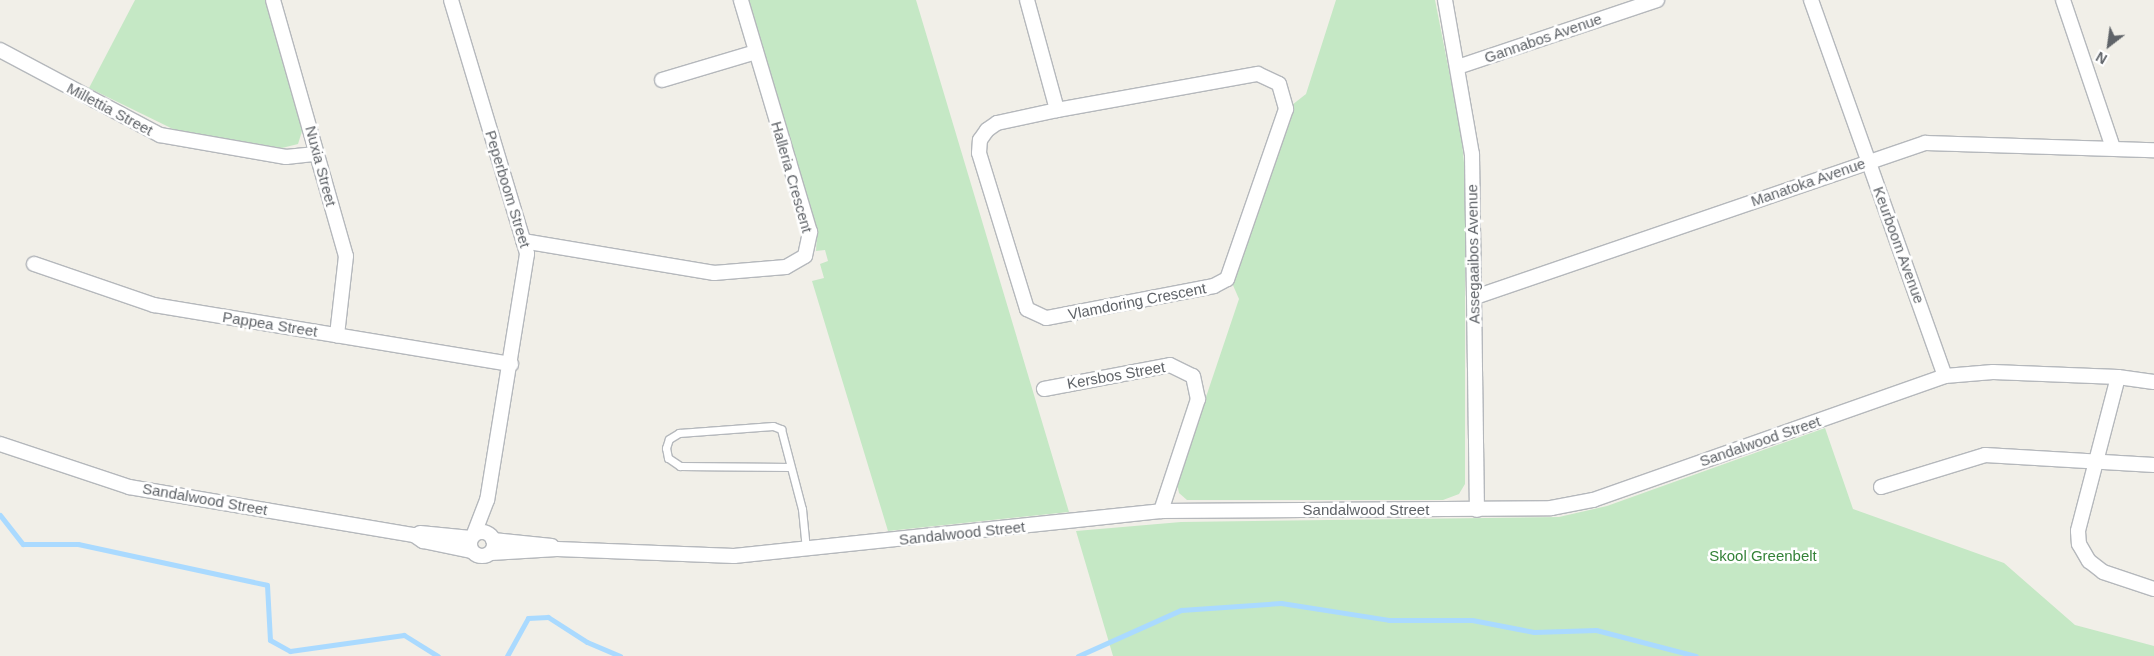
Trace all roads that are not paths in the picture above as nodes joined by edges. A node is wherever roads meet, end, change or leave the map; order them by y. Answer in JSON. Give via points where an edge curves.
{"nodes":[{"id":1,"x":274,"y":0,"type":"edge"},
{"id":2,"x":451,"y":0,"type":"edge"},
{"id":3,"x":741,"y":0,"type":"edge"},
{"id":4,"x":1027,"y":0,"type":"edge"},
{"id":5,"x":1445,"y":0,"type":"edge"},
{"id":6,"x":1657,"y":0,"type":"edge"},
{"id":7,"x":1811,"y":0,"type":"edge"},
{"id":8,"x":2063,"y":0,"type":"edge"},
{"id":9,"x":0,"y":50,"type":"edge"},
{"id":10,"x":756,"y":52,"type":"junction"},
{"id":11,"x":1458,"y":67,"type":"junction"},
{"id":12,"x":662,"y":80,"type":"dead end"},
{"id":13,"x":1057,"y":110,"type":"junction"},
{"id":14,"x":2113,"y":148,"type":"junction"},
{"id":15,"x":2154,"y":150,"type":"edge"},
{"id":16,"x":316,"y":154,"type":"junction"},
{"id":17,"x":1868,"y":160,"type":"junction"},
{"id":18,"x":524,"y":241,"type":"junction"},
{"id":19,"x":34,"y":264,"type":"dead end"},
{"id":20,"x":1475,"y":298,"type":"junction"},
{"id":21,"x":337,"y":335,"type":"junction"},
{"id":22,"x":510,"y":364,"type":"junction"},
{"id":23,"x":1945,"y":376,"type":"junction"},
{"id":24,"x":2118,"y":377,"type":"junction"},
{"id":25,"x":2154,"y":382,"type":"edge"},
{"id":26,"x":1044,"y":389,"type":"dead end"},
{"id":27,"x":0,"y":444,"type":"edge"},
{"id":28,"x":2096,"y":464,"type":"junction"},
{"id":29,"x":2154,"y":465,"type":"edge"},
{"id":30,"x":790,"y":467,"type":"junction"},
{"id":31,"x":1881,"y":487,"type":"dead end"},
{"id":32,"x":487,"y":500,"type":"junction"},
{"id":33,"x":1477,"y":510,"type":"junction"},
{"id":34,"x":1161,"y":511,"type":"junction"},
{"id":35,"x":472,"y":541,"type":"junction"},
{"id":36,"x":492,"y":543,"type":"junction"},
{"id":37,"x":806,"y":549,"type":"junction"},
{"id":38,"x":2154,"y":588,"type":"edge"}],
"edges":[{"from":1,"to":16,"type":"street","name":"Nuxia Street"},
{"from":2,"to":18,"type":"street","name":"Peperboom Street"},
{"from":3,"to":10,"type":"street","name":"Halleria Crescent"},
{"from":4,"to":13,"type":"street"},
{"from":5,"to":11,"type":"street","name":"Assegaaibos Avenue"},
{"from":6,"to":11,"type":"street","name":"Gannabos Avenue"},
{"from":7,"to":17,"type":"street","name":"Keurboom Avenue"},
{"from":8,"to":14,"type":"street"},
{"from":9,"to":16,"type":"street","name":"Millettia Street","via":[[160,135],[286,157]]},
{"from":10,"to":12,"type":"street"},
{"from":10,"to":18,"type":"street","name":"Halleria Crescent","via":[[810,232],[808,248],[799,261],[786,267],[714,273]]},
{"from":11,"to":20,"type":"street","name":"Assegaaibos Avenue","via":[[1472,154]]},
{"from":13,"to":13,"type":"street","name":"Vlamdoring Crescent","via":[[1258,74],[1279,84],[1286,109],[1227,279],[1214,286],[1046,318],[1027,309],[979,146],[983,134],[997,123]]},
{"from":14,"to":15,"type":"street","name":"Manatoka Avenue"},
{"from":14,"to":17,"type":"street","name":"Manatoka Avenue","via":[[1941,141]]},
{"from":16,"to":21,"type":"street","name":"Nuxia Street","via":[[346,262]]},
{"from":17,"to":20,"type":"street","name":"Manatoka Avenue"},
{"from":17,"to":23,"type":"street","name":"Keurboom Avenue"},
{"from":18,"to":22,"type":"street","name":"Peperboom Street","via":[[528,268]]},
{"from":19,"to":21,"type":"street","name":"Pappea Street","via":[[154,305]]},
{"from":20,"to":33,"type":"street","name":"Assegaaibos Avenue"},
{"from":21,"to":22,"type":"street","name":"Pappea Street"},
{"from":22,"to":32,"type":"street","name":"Peperboom Street"},
{"from":23,"to":24,"type":"street","name":"Sandalwood Street","via":[[1993,372]]},
{"from":23,"to":33,"type":"street","name":"Sandalwood Street","via":[[1586,502],[1551,508]]},
{"from":24,"to":25,"type":"street","name":"Sandalwood Street"},
{"from":24,"to":28,"type":"street"},
{"from":26,"to":34,"type":"street","name":"Kersbos Street","via":[[1170,365],[1193,376],[1198,399]]},
{"from":27,"to":35,"type":"street","name":"Sandalwood Street","via":[[129,486],[414,535],[423,541]]},
{"from":28,"to":29,"type":"street"},
{"from":28,"to":31,"type":"street","via":[[1984,455]]},
{"from":28,"to":38,"type":"street","via":[[2078,544],[2090,562],[2103,572]]},
{"from":30,"to":30,"type":"lane","via":[[680,466],[668,458],[666,448],[669,439],[679,433],[773,426],[784,436]]},
{"from":30,"to":37,"type":"lane","via":[[802,509]]},
{"from":32,"to":35,"type":"street","name":"Peperboom Street"},
{"from":32,"to":36,"type":"street","name":"Peperboom Street"},
{"from":33,"to":34,"type":"street","name":"Sandalwood Street"},
{"from":34,"to":37,"type":"street","name":"Sandalwood Street"},
{"from":35,"to":36,"type":"street","via":[[483,532]]},
{"from":35,"to":36,"type":"street","via":[[480,557]]},
{"from":36,"to":37,"type":"street","name":"Sandalwood Street","via":[[557,549],[734,556]]}]}
